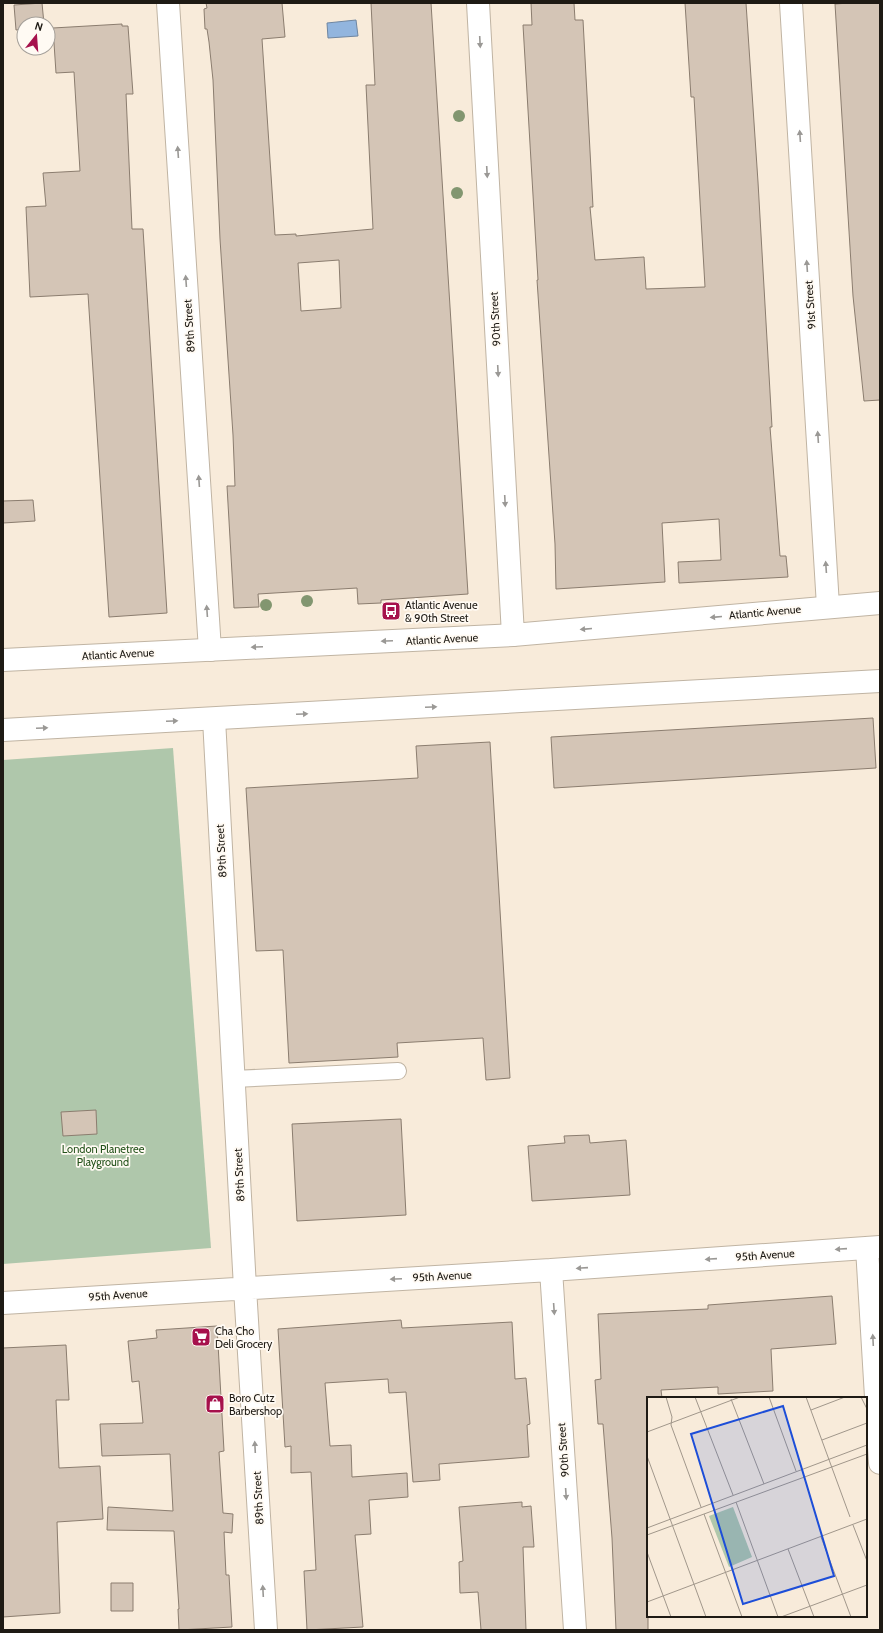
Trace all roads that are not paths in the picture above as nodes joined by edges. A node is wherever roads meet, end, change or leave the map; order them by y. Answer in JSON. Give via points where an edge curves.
{"nodes":[{"id":1,"x":168,"y":3,"type":"edge"},
{"id":2,"x":478,"y":3,"type":"edge"},
{"id":3,"x":791,"y":3,"type":"edge"},
{"id":4,"x":880,"y":603,"type":"edge"},
{"id":5,"x":828,"y":606,"type":"junction"},
{"id":6,"x":513,"y":636,"type":"junction"},
{"id":7,"x":210,"y":650,"type":"junction"},
{"id":8,"x":3,"y":660,"type":"edge"},
{"id":9,"x":880,"y":681,"type":"edge"},
{"id":10,"x":214,"y":719,"type":"junction"},
{"id":11,"x":3,"y":730,"type":"edge"},
{"id":12,"x":398,"y":1071,"type":"dead end"},
{"id":13,"x":234,"y":1079,"type":"junction"},
{"id":14,"x":873,"y":1247,"type":"edge"},
{"id":15,"x":551,"y":1270,"type":"junction"},
{"id":16,"x":245,"y":1288,"type":"junction"},
{"id":17,"x":3,"y":1303,"type":"edge"},
{"id":18,"x":880,"y":1463,"type":"edge"},
{"id":19,"x":266,"y":1630,"type":"edge"},
{"id":20,"x":574,"y":1630,"type":"edge"}],
"edges":[{"from":7,"to":1,"type":"street","name":"89th Street","one_way":true},
{"from":2,"to":6,"type":"street","name":"90th Street","one_way":true},
{"from":5,"to":3,"type":"street","name":"91st Street","one_way":true},
{"from":4,"to":5,"type":"street","name":"Atlantic Avenue"},
{"from":5,"to":6,"type":"street","name":"Atlantic Avenue","one_way":true},
{"from":6,"to":7,"type":"street","name":"Atlantic Avenue","one_way":true},
{"from":7,"to":8,"type":"street","name":"Atlantic Avenue"},
{"from":10,"to":9,"type":"street","one_way":true},
{"from":11,"to":10,"type":"street","one_way":true},
{"from":10,"to":13,"type":"street","name":"89th Street"},
{"from":12,"to":13,"type":"lane"},
{"from":13,"to":16,"type":"street","name":"89th Street"},
{"from":14,"to":15,"type":"street","name":"95th Avenue","one_way":true},
{"from":18,"to":14,"type":"street","one_way":true},
{"from":15,"to":16,"type":"street","name":"95th Avenue","one_way":true},
{"from":15,"to":20,"type":"street","name":"90th Street","one_way":true},
{"from":16,"to":17,"type":"street","name":"95th Avenue"},
{"from":19,"to":16,"type":"street","name":"89th Street","one_way":true}]}
